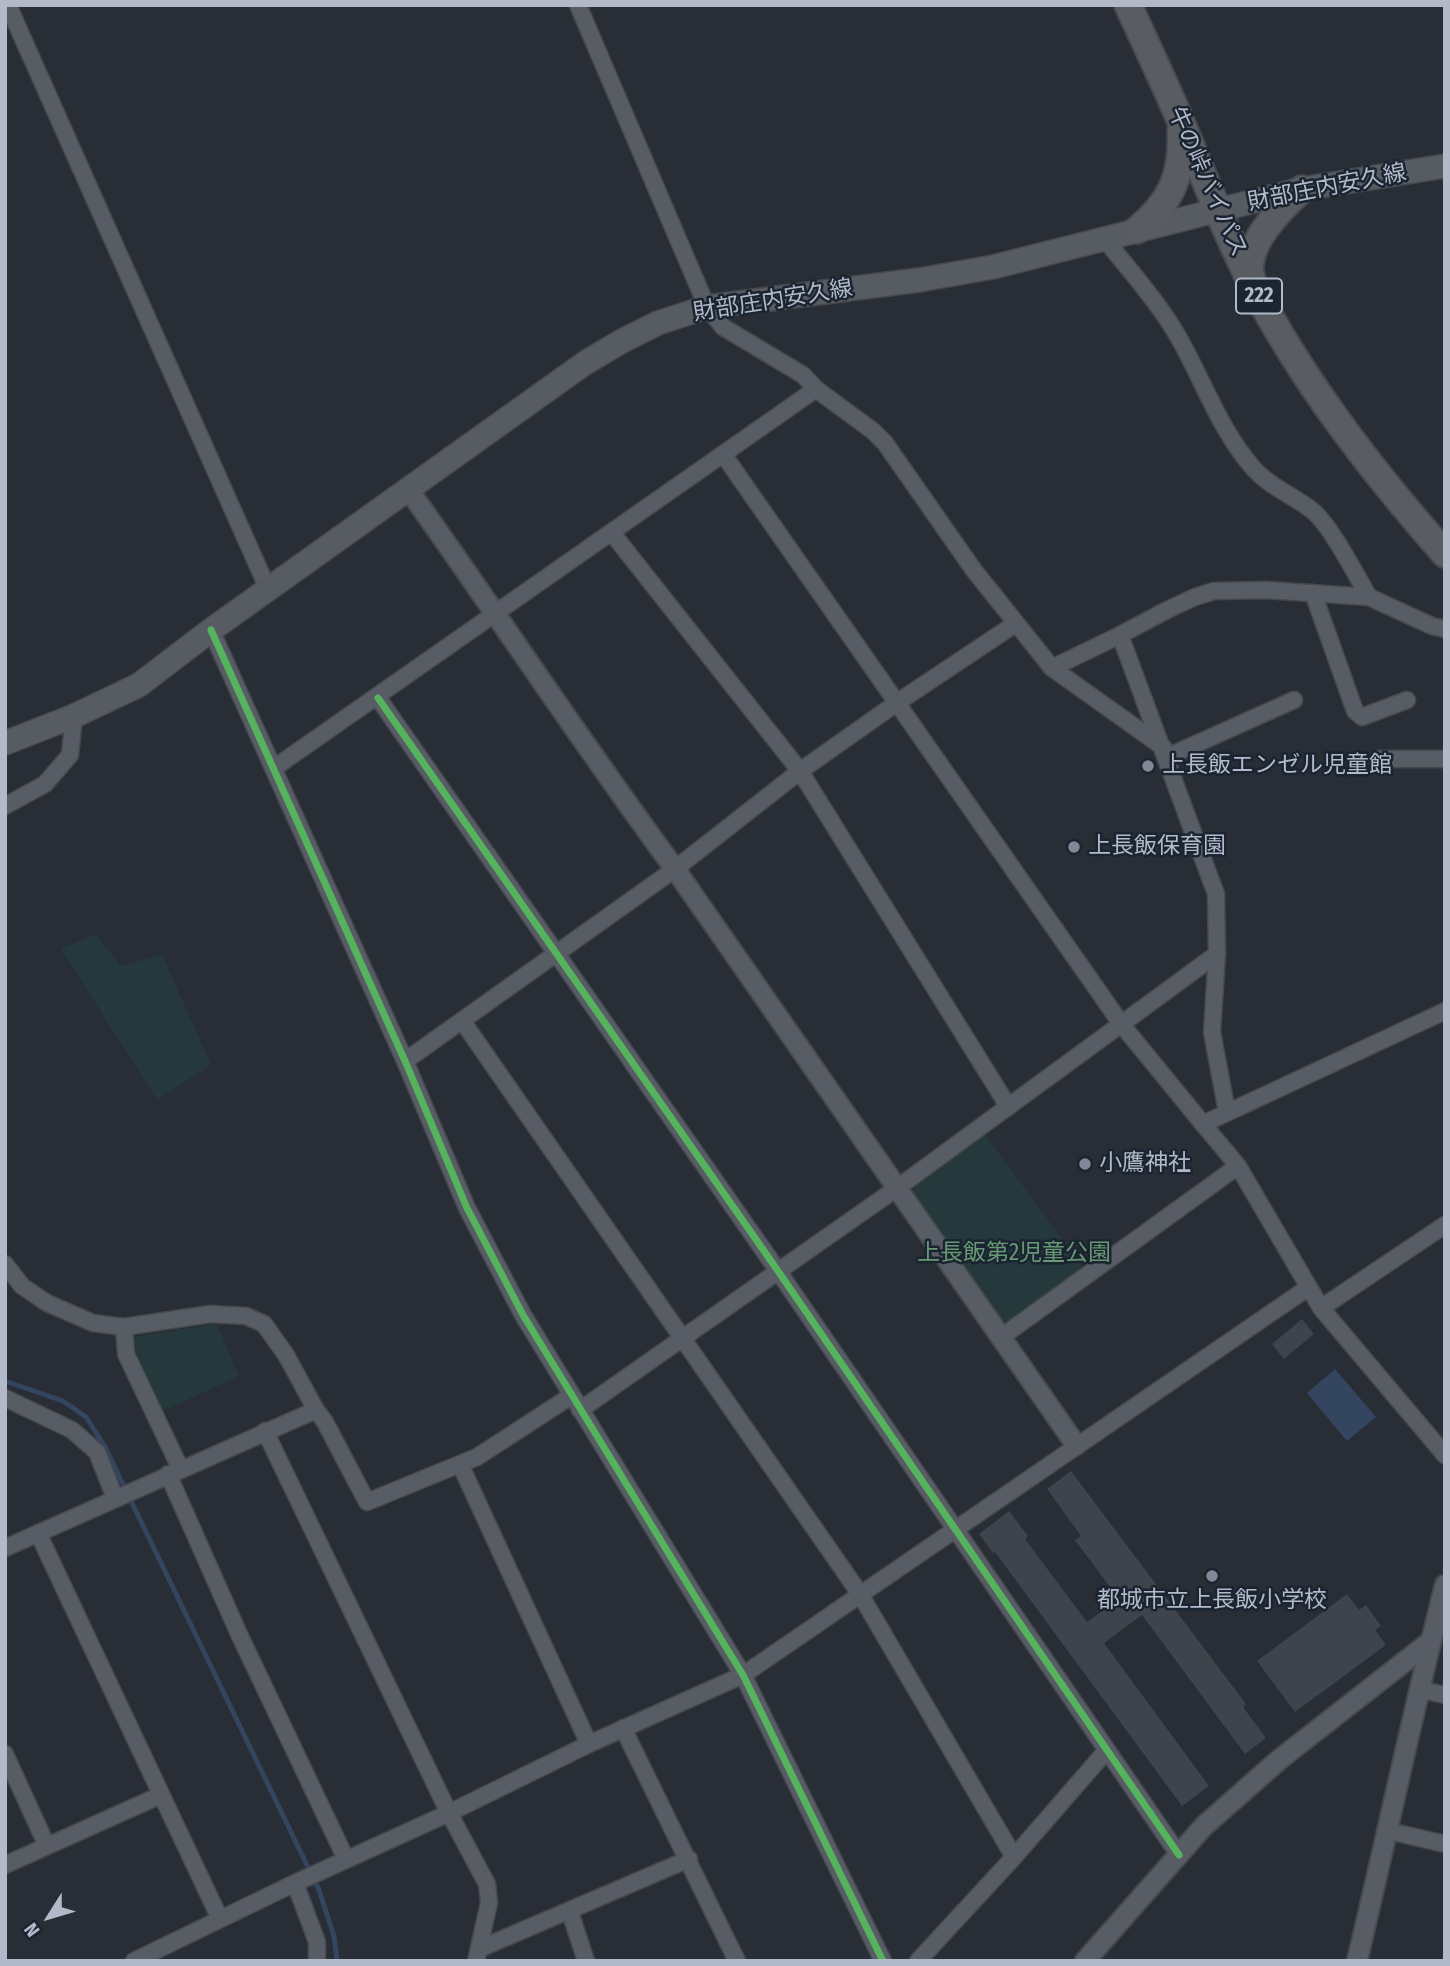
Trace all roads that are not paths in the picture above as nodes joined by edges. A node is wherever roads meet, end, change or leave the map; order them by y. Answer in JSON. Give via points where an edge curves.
{"nodes":[{"id":1,"x":8,"y":5,"type":"edge"},
{"id":2,"x":578,"y":5,"type":"edge"},
{"id":3,"x":1128,"y":5,"type":"edge"},
{"id":4,"x":1181,"y":121,"type":"junction"},
{"id":5,"x":1445,"y":166,"type":"edge"},
{"id":6,"x":1301,"y":189,"type":"junction"},
{"id":7,"x":1216,"y":211,"type":"junction"},
{"id":8,"x":1137,"y":230,"type":"junction"},
{"id":9,"x":1104,"y":238,"type":"junction"},
{"id":10,"x":1252,"y":284,"type":"junction"},
{"id":11,"x":707,"y":307,"type":"junction"},
{"id":12,"x":816,"y":389,"type":"junction"},
{"id":13,"x":723,"y":454,"type":"junction"},
{"id":14,"x":408,"y":489,"type":"junction"},
{"id":15,"x":612,"y":533,"type":"junction"},
{"id":16,"x":1445,"y":554,"type":"edge"},
{"id":17,"x":268,"y":589,"type":"junction"},
{"id":18,"x":1313,"y":593,"type":"junction"},
{"id":19,"x":1369,"y":597,"type":"junction"},
{"id":20,"x":497,"y":613,"type":"junction"},
{"id":21,"x":1016,"y":624,"type":"junction"},
{"id":22,"x":1445,"y":629,"type":"edge"},
{"id":23,"x":211,"y":630,"type":"junction"},
{"id":24,"x":1120,"y":635,"type":"junction"},
{"id":25,"x":1052,"y":668,"type":"junction"},
{"id":26,"x":378,"y":698,"type":"junction"},
{"id":27,"x":1294,"y":699,"type":"dead end"},
{"id":28,"x":1407,"y":700,"type":"dead end"},
{"id":29,"x":898,"y":702,"type":"junction"},
{"id":30,"x":74,"y":716,"type":"junction"},
{"id":31,"x":5,"y":743,"type":"edge"},
{"id":32,"x":1165,"y":752,"type":"junction"},
{"id":33,"x":1378,"y":759,"type":"dead end"},
{"id":34,"x":1445,"y":759,"type":"edge"},
{"id":35,"x":274,"y":768,"type":"junction"},
{"id":36,"x":800,"y":771,"type":"junction"},
{"id":37,"x":5,"y":806,"type":"edge"},
{"id":38,"x":675,"y":869,"type":"junction"},
{"id":39,"x":556,"y":954,"type":"junction"},
{"id":40,"x":1217,"y":954,"type":"junction"},
{"id":41,"x":1445,"y":1011,"type":"edge"},
{"id":42,"x":463,"y":1022,"type":"junction"},
{"id":43,"x":1122,"y":1025,"type":"junction"},
{"id":44,"x":405,"y":1061,"type":"junction"},
{"id":45,"x":1008,"y":1106,"type":"junction"},
{"id":46,"x":1227,"y":1112,"type":"junction"},
{"id":47,"x":1203,"y":1124,"type":"junction"},
{"id":48,"x":1238,"y":1166,"type":"junction"},
{"id":49,"x":897,"y":1188,"type":"junction"},
{"id":50,"x":1445,"y":1225,"type":"edge"},
{"id":51,"x":5,"y":1264,"type":"edge"},
{"id":52,"x":778,"y":1271,"type":"junction"},
{"id":53,"x":1309,"y":1287,"type":"junction"},
{"id":54,"x":1321,"y":1308,"type":"junction"},
{"id":55,"x":124,"y":1327,"type":"junction"},
{"id":56,"x":1000,"y":1338,"type":"junction"},
{"id":57,"x":684,"y":1339,"type":"junction"},
{"id":58,"x":5,"y":1398,"type":"edge"},
{"id":59,"x":575,"y":1403,"type":"junction"},
{"id":60,"x":316,"y":1410,"type":"junction"},
{"id":61,"x":265,"y":1431,"type":"junction"},
{"id":62,"x":1076,"y":1445,"type":"junction"},
{"id":63,"x":1445,"y":1455,"type":"edge"},
{"id":64,"x":460,"y":1464,"type":"junction"},
{"id":65,"x":174,"y":1472,"type":"junction"},
{"id":66,"x":115,"y":1498,"type":"junction"},
{"id":67,"x":955,"y":1530,"type":"junction"},
{"id":68,"x":38,"y":1533,"type":"junction"},
{"id":69,"x":5,"y":1548,"type":"edge"},
{"id":70,"x":1445,"y":1585,"type":"edge"},
{"id":71,"x":860,"y":1594,"type":"junction"},
{"id":72,"x":1438,"y":1635,"type":"edge"},
{"id":73,"x":743,"y":1675,"type":"junction"},
{"id":74,"x":1418,"y":1689,"type":"junction"},
{"id":75,"x":1445,"y":1695,"type":"edge"},
{"id":76,"x":623,"y":1728,"type":"junction"},
{"id":77,"x":589,"y":1744,"type":"junction"},
{"id":78,"x":1107,"y":1751,"type":"junction"},
{"id":79,"x":5,"y":1754,"type":"edge"},
{"id":80,"x":161,"y":1795,"type":"junction"},
{"id":81,"x":449,"y":1813,"type":"junction"},
{"id":82,"x":1389,"y":1831,"type":"junction"},
{"id":83,"x":1445,"y":1844,"type":"edge"},
{"id":84,"x":47,"y":1846,"type":"junction"},
{"id":85,"x":1179,"y":1856,"type":"junction"},
{"id":86,"x":1014,"y":1857,"type":"junction"},
{"id":87,"x":346,"y":1859,"type":"junction"},
{"id":88,"x":689,"y":1859,"type":"junction"},
{"id":89,"x":5,"y":1865,"type":"edge"},
{"id":90,"x":295,"y":1882,"type":"junction"},
{"id":91,"x":570,"y":1912,"type":"junction"},
{"id":92,"x":220,"y":1919,"type":"junction"},
{"id":93,"x":477,"y":1955,"type":"edge"},
{"id":94,"x":160,"y":1956,"type":"edge"},
{"id":95,"x":134,"y":1961,"type":"edge"},
{"id":96,"x":317,"y":1961,"type":"edge"},
{"id":97,"x":586,"y":1961,"type":"edge"},
{"id":98,"x":737,"y":1961,"type":"edge"},
{"id":99,"x":883,"y":1961,"type":"edge"},
{"id":100,"x":918,"y":1961,"type":"edge"},
{"id":101,"x":1085,"y":1961,"type":"edge"},
{"id":102,"x":1357,"y":1961,"type":"edge"}],
"edges":[{"from":1,"to":17,"type":"street"},
{"from":2,"to":11,"type":"street"},
{"from":3,"to":4,"type":"highway","name":"牛の峠バイパス","number":"222"},
{"from":4,"to":7,"type":"highway","name":"牛の峠バイパス","number":"222"},
{"from":4,"to":8,"type":"highway","via":[[1177,177],[1155,215]]},
{"from":5,"to":6,"type":"main road","name":"財部庄内安久線"},
{"from":6,"to":7,"type":"main road","name":"財部庄内安久線"},
{"from":6,"to":10,"type":"highway","via":[[1276,213],[1257,245],[1250,264]]},
{"from":7,"to":8,"type":"main road","name":"財部庄内安久線"},
{"from":7,"to":10,"type":"highway","name":"牛の峠バイパス","number":"222"},
{"from":8,"to":9,"type":"main road","name":"財部庄内安久線"},
{"from":9,"to":11,"type":"main road","name":"財部庄内安久線","via":[[993,267],[919,280]]},
{"from":9,"to":19,"type":"street","via":[[1179,338],[1234,442],[1254,470],[1315,513]]},
{"from":10,"to":16,"type":"highway","name":"牛の峠バイパス","number":"222","via":[[1299,366],[1349,439]]},
{"from":11,"to":12,"type":"street","via":[[723,327],[803,374]]},
{"from":11,"to":14,"type":"main road","name":"財部庄内安久線","via":[[658,323],[612,346]]},
{"from":12,"to":13,"type":"street"},
{"from":12,"to":21,"type":"street","via":[[885,443]]},
{"from":13,"to":15,"type":"street"},
{"from":13,"to":29,"type":"street"},
{"from":14,"to":17,"type":"main road","name":"財部庄内安久線"},
{"from":14,"to":20,"type":"street"},
{"from":15,"to":20,"type":"street"},
{"from":15,"to":36,"type":"street"},
{"from":17,"to":23,"type":"main road","name":"財部庄内安久線"},
{"from":18,"to":19,"type":"street"},
{"from":18,"to":24,"type":"street","via":[[1214,591]]},
{"from":18,"to":28,"type":"street","via":[[1355,711],[1362,717]]},
{"from":19,"to":22,"type":"street"},
{"from":20,"to":26,"type":"street"},
{"from":20,"to":38,"type":"street"},
{"from":21,"to":25,"type":"street"},
{"from":21,"to":29,"type":"street"},
{"from":23,"to":30,"type":"main road","name":"財部庄内安久線","via":[[139,685]]},
{"from":23,"to":35,"type":"street"},
{"from":24,"to":25,"type":"street"},
{"from":24,"to":32,"type":"street"},
{"from":25,"to":32,"type":"street"},
{"from":26,"to":35,"type":"street"},
{"from":26,"to":39,"type":"street"},
{"from":27,"to":32,"type":"street"},
{"from":29,"to":36,"type":"street"},
{"from":29,"to":43,"type":"street"},
{"from":30,"to":31,"type":"main road","name":"財部庄内安久線"},
{"from":30,"to":37,"type":"street","via":[[70,755],[46,784]]},
{"from":32,"to":40,"type":"street","via":[[1216,894]]},
{"from":33,"to":34,"type":"street"},
{"from":35,"to":44,"type":"street"},
{"from":36,"to":38,"type":"street"},
{"from":36,"to":45,"type":"street"},
{"from":38,"to":39,"type":"street"},
{"from":38,"to":49,"type":"street"},
{"from":39,"to":42,"type":"street"},
{"from":39,"to":52,"type":"street"},
{"from":40,"to":43,"type":"street"},
{"from":40,"to":46,"type":"street","via":[[1212,1032]]},
{"from":41,"to":46,"type":"street"},
{"from":42,"to":44,"type":"street"},
{"from":42,"to":57,"type":"street"},
{"from":43,"to":45,"type":"street"},
{"from":43,"to":47,"type":"street"},
{"from":44,"to":59,"type":"street","via":[[467,1208]]},
{"from":45,"to":49,"type":"street"},
{"from":46,"to":47,"type":"street"},
{"from":47,"to":48,"type":"street"},
{"from":48,"to":53,"type":"street"},
{"from":48,"to":56,"type":"street"},
{"from":49,"to":52,"type":"street"},
{"from":49,"to":56,"type":"street"},
{"from":50,"to":54,"type":"street"},
{"from":51,"to":55,"type":"street","via":[[22,1286],[47,1303],[93,1323]]},
{"from":52,"to":57,"type":"street"},
{"from":52,"to":67,"type":"street"},
{"from":53,"to":54,"type":"street"},
{"from":53,"to":62,"type":"street"},
{"from":54,"to":63,"type":"street"},
{"from":55,"to":60,"type":"street","via":[[209,1314],[246,1316],[264,1324]]},
{"from":55,"to":65,"type":"street","via":[[126,1354]]},
{"from":56,"to":62,"type":"street"},
{"from":57,"to":59,"type":"street"},
{"from":57,"to":71,"type":"street"},
{"from":58,"to":66,"type":"street","via":[[72,1430],[97,1452]]},
{"from":59,"to":64,"type":"street"},
{"from":59,"to":73,"type":"street"},
{"from":60,"to":61,"type":"street"},
{"from":60,"to":64,"type":"street","via":[[367,1502]]},
{"from":61,"to":65,"type":"street"},
{"from":61,"to":81,"type":"street"},
{"from":62,"to":67,"type":"street"},
{"from":64,"to":77,"type":"street"},
{"from":65,"to":66,"type":"street"},
{"from":65,"to":87,"type":"street","via":[[239,1634]]},
{"from":66,"to":68,"type":"street"},
{"from":67,"to":71,"type":"street"},
{"from":67,"to":78,"type":"street"},
{"from":68,"to":69,"type":"street"},
{"from":68,"to":80,"type":"street"},
{"from":70,"to":72,"type":"street"},
{"from":71,"to":73,"type":"street"},
{"from":71,"to":86,"type":"street"},
{"from":72,"to":74,"type":"street"},
{"from":72,"to":85,"type":"street","via":[[1280,1759],[1204,1826]]},
{"from":73,"to":76,"type":"street"},
{"from":73,"to":99,"type":"street"},
{"from":74,"to":75,"type":"street"},
{"from":74,"to":82,"type":"street"},
{"from":76,"to":77,"type":"street"},
{"from":76,"to":88,"type":"street"},
{"from":77,"to":81,"type":"street"},
{"from":78,"to":85,"type":"street"},
{"from":78,"to":86,"type":"street"},
{"from":79,"to":84,"type":"street"},
{"from":80,"to":84,"type":"street"},
{"from":80,"to":92,"type":"street"},
{"from":81,"to":87,"type":"street"},
{"from":81,"to":93,"type":"street","via":[[487,1884],[489,1903]]},
{"from":82,"to":83,"type":"street"},
{"from":82,"to":102,"type":"street"},
{"from":84,"to":89,"type":"street"},
{"from":85,"to":101,"type":"street"},
{"from":86,"to":100,"type":"street"},
{"from":87,"to":90,"type":"street"},
{"from":88,"to":91,"type":"street"},
{"from":88,"to":98,"type":"street"},
{"from":90,"to":92,"type":"street"},
{"from":90,"to":96,"type":"street","via":[[317,1942]]},
{"from":91,"to":93,"type":"street"},
{"from":91,"to":97,"type":"street"},
{"from":92,"to":94,"type":"street"},
{"from":94,"to":95,"type":"street"}]}
